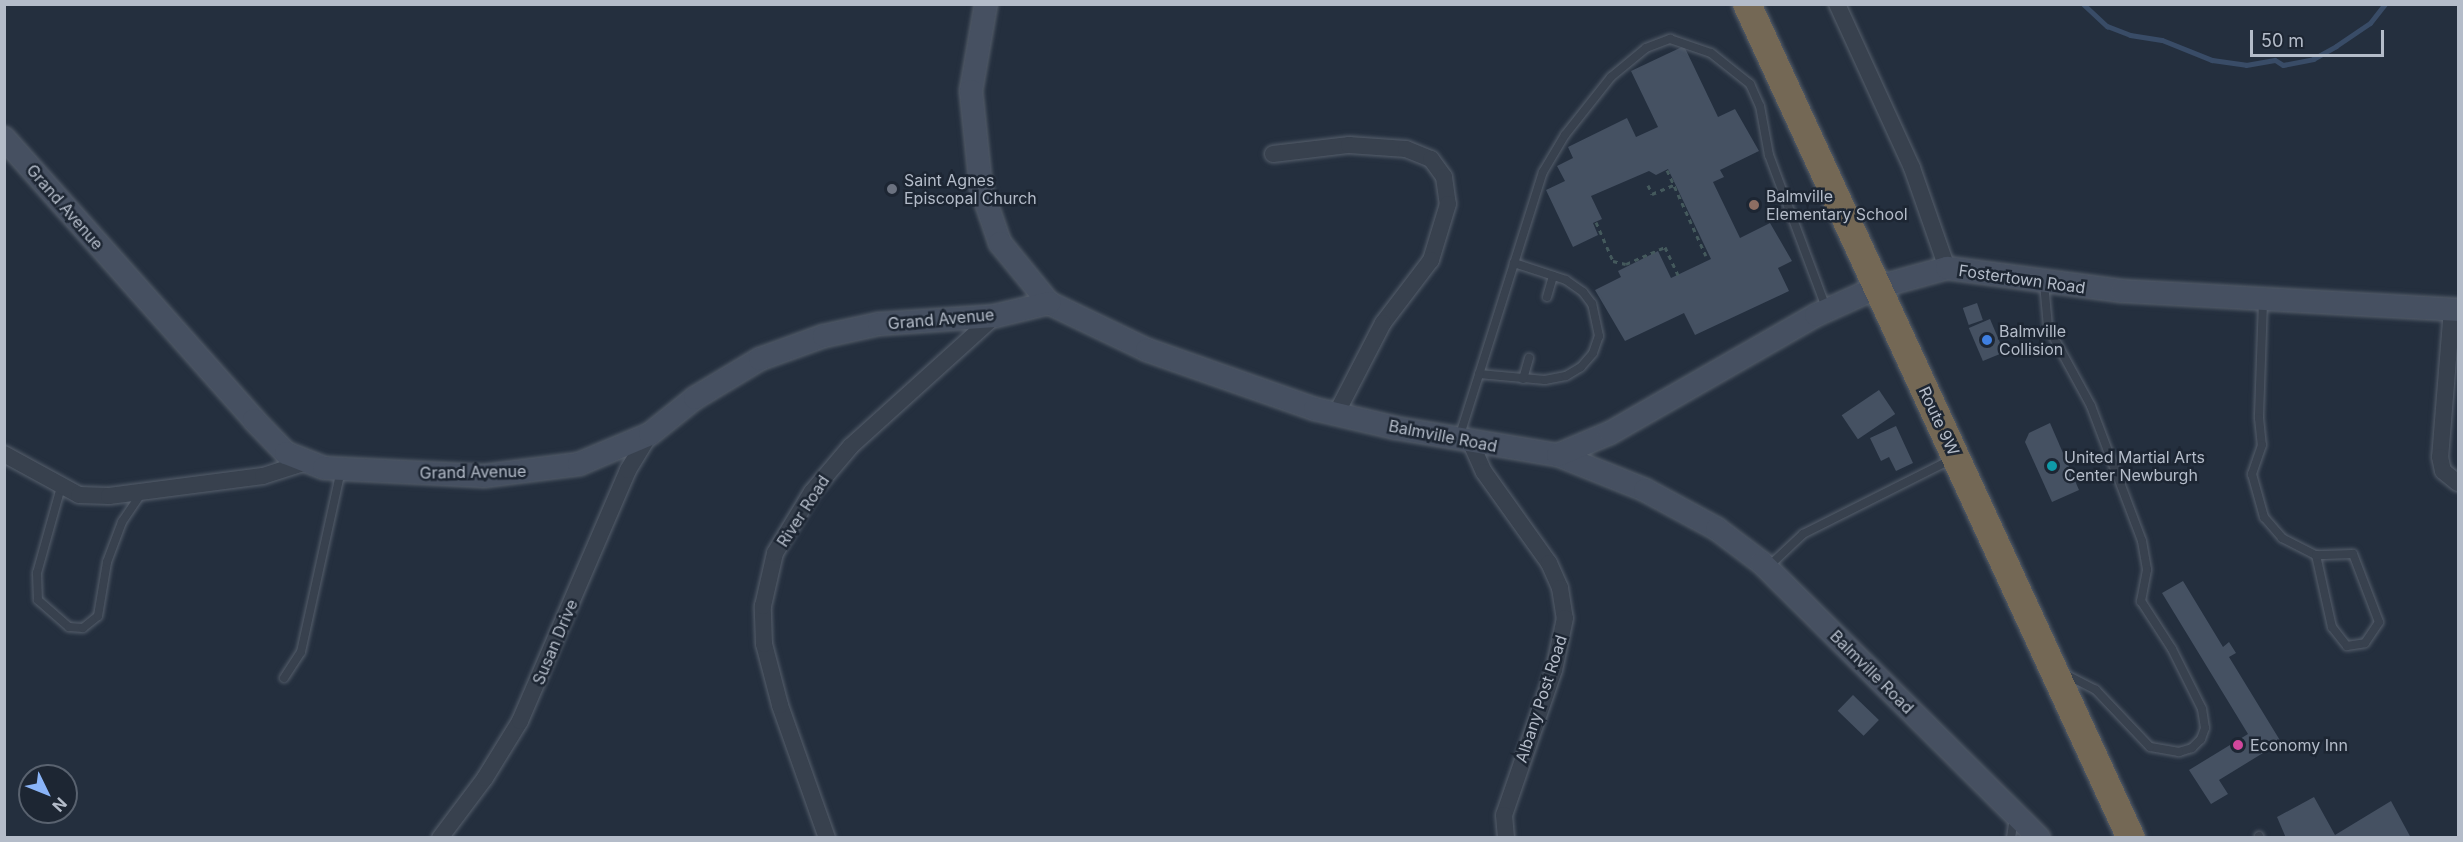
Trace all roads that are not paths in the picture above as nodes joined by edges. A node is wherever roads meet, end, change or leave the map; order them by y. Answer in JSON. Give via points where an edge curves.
{"nodes":[{"id":1,"x":986,"y":4,"type":"edge"},
{"id":2,"x":1747,"y":4,"type":"edge"},
{"id":3,"x":1837,"y":4,"type":"edge"},
{"id":4,"x":4,"y":138,"type":"edge"},
{"id":5,"x":1273,"y":154,"type":"dead end"},
{"id":6,"x":1514,"y":263,"type":"junction"},
{"id":7,"x":1947,"y":268,"type":"junction"},
{"id":8,"x":1553,"y":276,"type":"junction"},
{"id":9,"x":2044,"y":283,"type":"junction"},
{"id":10,"x":1878,"y":287,"type":"junction"},
{"id":11,"x":1547,"y":297,"type":"dead end"},
{"id":12,"x":2264,"y":300,"type":"junction"},
{"id":13,"x":1049,"y":303,"type":"junction"},
{"id":14,"x":1827,"y":310,"type":"junction"},
{"id":15,"x":2455,"y":310,"type":"edge"},
{"id":16,"x":995,"y":316,"type":"junction"},
{"id":17,"x":1528,"y":358,"type":"dead end"},
{"id":18,"x":1479,"y":374,"type":"junction"},
{"id":19,"x":1523,"y":379,"type":"junction"},
{"id":20,"x":1336,"y":414,"type":"junction"},
{"id":21,"x":650,"y":434,"type":"junction"},
{"id":22,"x":1465,"y":440,"type":"junction"},
{"id":23,"x":4,"y":454,"type":"edge"},
{"id":24,"x":1558,"y":455,"type":"junction"},
{"id":25,"x":1956,"y":457,"type":"junction"},
{"id":26,"x":303,"y":463,"type":"junction"},
{"id":27,"x":341,"y":470,"type":"junction"},
{"id":28,"x":2458,"y":483,"type":"edge"},
{"id":29,"x":61,"y":487,"type":"junction"},
{"id":30,"x":142,"y":492,"type":"junction"},
{"id":31,"x":2316,"y":555,"type":"junction"},
{"id":32,"x":1767,"y":568,"type":"junction"},
{"id":33,"x":2052,"y":670,"type":"junction"},
{"id":34,"x":284,"y":678,"type":"dead end"},
{"id":35,"x":2015,"y":814,"type":"junction"},
{"id":36,"x":440,"y":837,"type":"edge"},
{"id":37,"x":827,"y":837,"type":"edge"},
{"id":38,"x":1506,"y":837,"type":"edge"},
{"id":39,"x":2011,"y":837,"type":"edge"},
{"id":40,"x":2039,"y":837,"type":"edge"},
{"id":41,"x":2130,"y":837,"type":"edge"}],
"edges":[{"from":1,"to":13,"type":"street","name":"Balmville Road","via":[[971,91],[981,188],[1000,243]]},
{"from":2,"to":10,"type":"highway","name":"Route 9W"},
{"from":3,"to":7,"type":"street","via":[[1912,168]]},
{"from":4,"to":26,"type":"street","name":"Grand Avenue","via":[[254,420],[286,453]]},
{"from":5,"to":20,"type":"street","via":[[1349,145],[1406,149],[1431,159],[1444,177],[1448,204],[1431,260],[1383,323]]},
{"from":6,"to":8,"type":"lane"},
{"from":6,"to":14,"type":"lane","via":[[1543,172],[1565,135],[1611,77],[1646,48],[1670,39],[1686,42],[1737,71],[1750,84],[1760,106],[1769,155]]},
{"from":6,"to":18,"type":"lane"},
{"from":7,"to":9,"type":"street","name":"Fostertown Road"},
{"from":7,"to":10,"type":"street","name":"Fostertown Road"},
{"from":8,"to":11,"type":"lane"},
{"from":8,"to":19,"type":"lane","via":[[1566,280],[1592,304],[1599,336],[1587,360],[1566,376]]},
{"from":9,"to":12,"type":"street","name":"Fostertown Road"},
{"from":9,"to":33,"type":"lane","via":[[2049,327],[2091,406],[2142,541],[2147,570],[2141,601],[2172,649],[2202,709],[2205,728],[2201,739],[2179,753],[2150,747],[2096,690],[2076,677]]},
{"from":10,"to":14,"type":"street","name":"Fostertown Road"},
{"from":10,"to":25,"type":"highway","name":"Route 9W"},
{"from":12,"to":15,"type":"street","name":"Fostertown Road"},
{"from":12,"to":31,"type":"lane","via":[[2259,418],[2262,445],[2252,474],[2264,517],[2282,538]]},
{"from":13,"to":16,"type":"street","name":"Grand Avenue"},
{"from":13,"to":20,"type":"street","name":"Balmville Road","via":[[1147,350],[1238,384]]},
{"from":14,"to":24,"type":"street","name":"Fostertown Road","via":[[1610,433]]},
{"from":15,"to":28,"type":"street","via":[[2440,457],[2443,471]]},
{"from":16,"to":21,"type":"street","name":"Grand Avenue","via":[[879,324],[824,336],[760,359],[719,382]]},
{"from":16,"to":37,"type":"street","name":"River Road","via":[[851,446],[812,492],[776,553],[763,606],[764,644],[780,705]]},
{"from":17,"to":19,"type":"lane"},
{"from":18,"to":19,"type":"lane"},
{"from":18,"to":22,"type":"lane"},
{"from":20,"to":22,"type":"street","name":"Balmville Road"},
{"from":21,"to":27,"type":"street","name":"Grand Avenue","via":[[579,464],[540,471],[484,476]]},
{"from":21,"to":36,"type":"street","name":"Susan Drive","via":[[628,470],[520,721],[485,778]]},
{"from":22,"to":24,"type":"street","name":"Balmville Road"},
{"from":22,"to":38,"type":"street","name":"Albany Post Road","via":[[1549,563],[1560,588],[1565,618],[1554,670],[1504,815]]},
{"from":23,"to":29,"type":"street"},
{"from":24,"to":32,"type":"street","name":"Balmville Road","via":[[1644,490],[1707,523]]},
{"from":25,"to":32,"type":"lane","via":[[1803,534]]},
{"from":25,"to":33,"type":"highway","name":"Route 9W"},
{"from":26,"to":27,"type":"street","name":"Grand Avenue"},
{"from":26,"to":30,"type":"street","via":[[263,476]]},
{"from":27,"to":34,"type":"lane","via":[[301,652]]},
{"from":29,"to":30,"type":"street","via":[[79,495]]},
{"from":29,"to":30,"type":"lane","via":[[37,573],[38,600],[69,627],[83,628],[98,616],[107,562],[122,522]]},
{"from":31,"to":31,"type":"lane","via":[[2332,627],[2347,646],[2365,643],[2379,622],[2353,554]]},
{"from":32,"to":35,"type":"street","name":"Balmville Road"},
{"from":33,"to":41,"type":"highway","name":"Route 9W"},
{"from":35,"to":39,"type":"lane"},
{"from":35,"to":40,"type":"street","name":"Balmville Road"}]}
